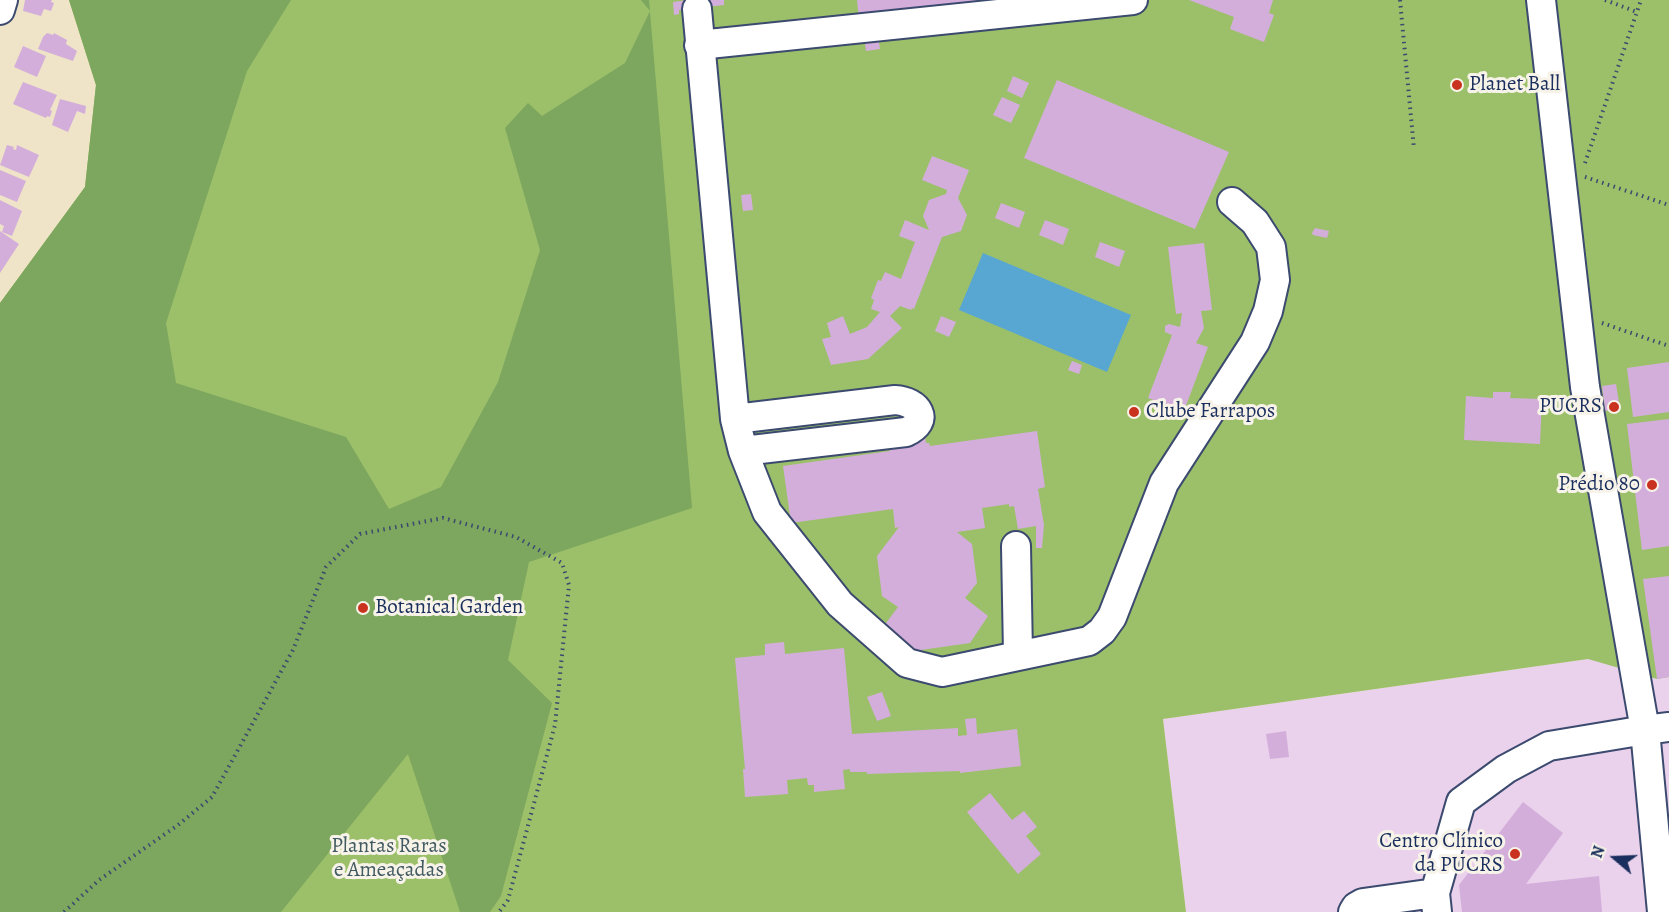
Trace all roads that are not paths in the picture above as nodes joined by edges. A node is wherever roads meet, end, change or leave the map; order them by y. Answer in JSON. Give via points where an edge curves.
{"nodes":[{"id":1,"x":3,"y":0,"type":"edge"},
{"id":2,"x":1133,"y":0,"type":"edge"},
{"id":3,"x":1540,"y":0,"type":"edge"},
{"id":4,"x":697,"y":9,"type":"dead end"},
{"id":5,"x":0,"y":10,"type":"edge"},
{"id":6,"x":699,"y":45,"type":"junction"},
{"id":7,"x":1232,"y":202,"type":"dead end"},
{"id":8,"x":735,"y":419,"type":"junction"},
{"id":9,"x":743,"y":451,"type":"junction"},
{"id":10,"x":1016,"y":546,"type":"dead end"},
{"id":11,"x":1018,"y":654,"type":"junction"},
{"id":12,"x":1657,"y":728,"type":"edge"},
{"id":13,"x":1436,"y":903,"type":"edge"},
{"id":14,"x":1353,"y":912,"type":"edge"},
{"id":15,"x":1662,"y":912,"type":"edge"}],
"edges":[{"from":1,"to":5,"type":"street"},
{"from":2,"to":6,"type":"street"},
{"from":3,"to":12,"type":"street","via":[[1585,387]]},
{"from":4,"to":6,"type":"street"},
{"from":6,"to":8,"type":"street"},
{"from":7,"to":11,"type":"street","via":[[1255,222],[1271,246],[1275,280],[1255,342],[1164,483],[1112,617],[1102,631],[1089,641]]},
{"from":8,"to":9,"type":"street"},
{"from":8,"to":9,"type":"street","via":[[895,400],[907,401],[919,413],[914,428],[906,432]]},
{"from":9,"to":11,"type":"street","via":[[767,512],[840,604],[907,663],[942,672]]},
{"from":10,"to":11,"type":"street"},
{"from":12,"to":13,"type":"street","via":[[1549,746],[1506,769],[1461,802]]},
{"from":12,"to":15,"type":"street"},
{"from":13,"to":14,"type":"street","via":[[1363,903]]}]}
